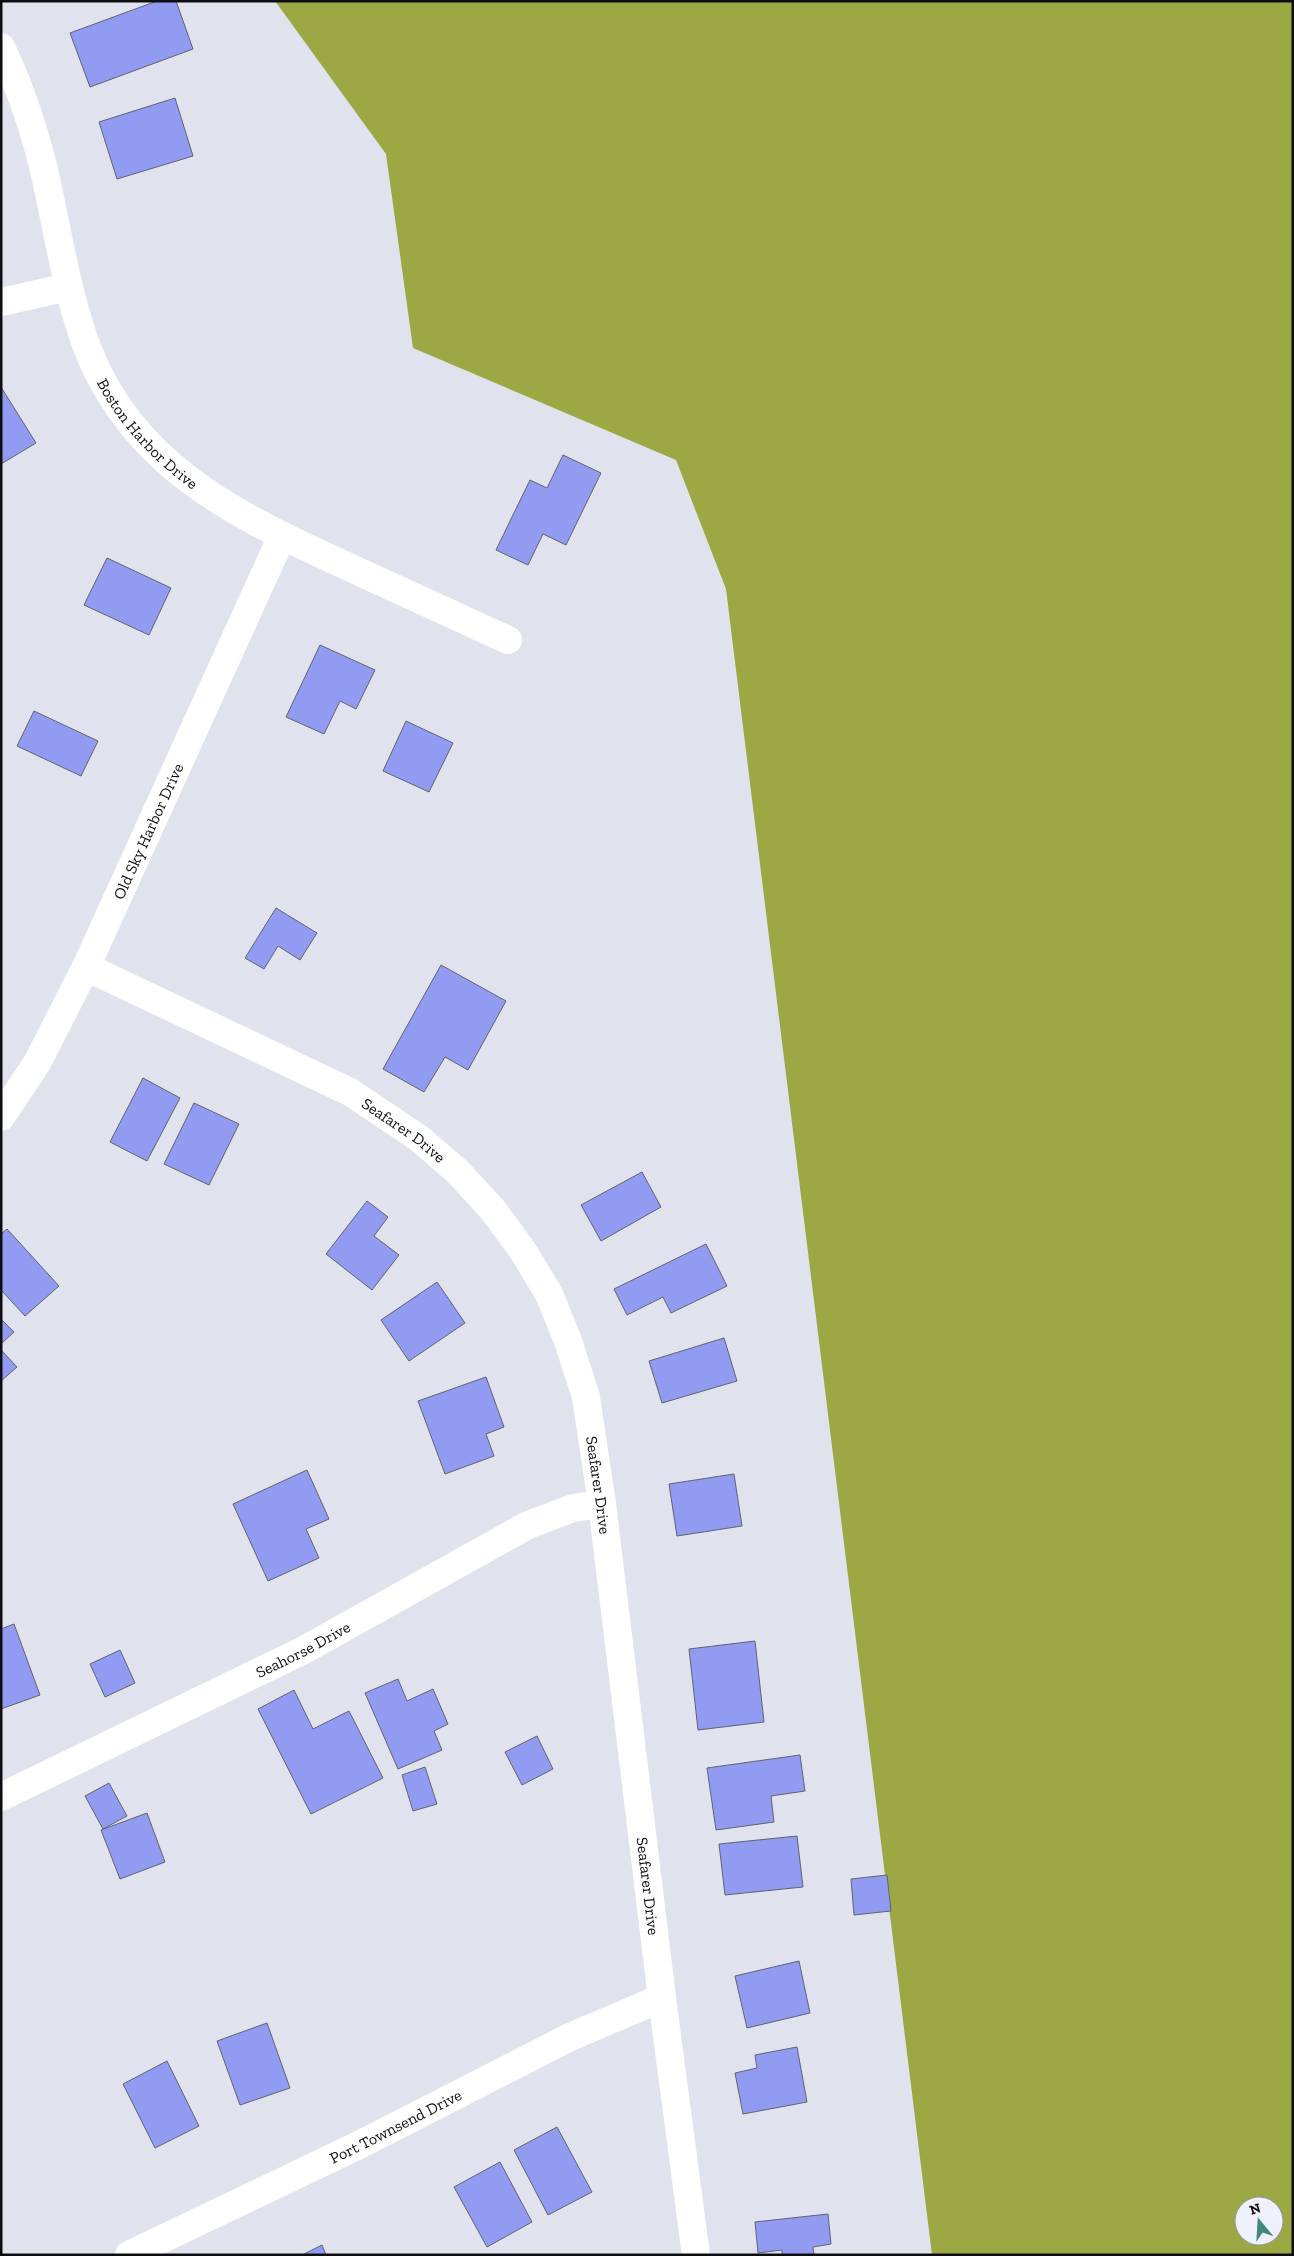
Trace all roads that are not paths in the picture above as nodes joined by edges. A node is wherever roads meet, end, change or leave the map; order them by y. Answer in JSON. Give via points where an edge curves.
{"nodes":[{"id":1,"x":1,"y":47,"type":"edge"},
{"id":2,"x":68,"y":287,"type":"junction"},
{"id":3,"x":1,"y":302,"type":"edge"},
{"id":4,"x":282,"y":536,"type":"junction"},
{"id":5,"x":508,"y":640,"type":"dead end"},
{"id":6,"x":86,"y":967,"type":"junction"},
{"id":7,"x":1,"y":1117,"type":"edge"},
{"id":8,"x":602,"y":1504,"type":"junction"},
{"id":9,"x":1,"y":1797,"type":"edge"},
{"id":10,"x":662,"y":1998,"type":"junction"},
{"id":11,"x":129,"y":2255,"type":"edge"},
{"id":12,"x":696,"y":2255,"type":"edge"}],
"edges":[{"from":1,"to":2,"type":"street","name":"Boston Harbor Drive","via":[[13,71],[43,168]]},
{"from":2,"to":3,"type":"street"},
{"from":2,"to":4,"type":"street","name":"Boston Harbor Drive","via":[[98,370],[134,427],[180,474],[207,494]]},
{"from":4,"to":5,"type":"street","name":"Boston Harbor Drive"},
{"from":4,"to":6,"type":"street","name":"Old Sky Harbor Drive"},
{"from":6,"to":7,"type":"street","name":"Old Sky Harbor Drive","via":[[37,1063]]},
{"from":6,"to":8,"type":"street","name":"Seafarer Drive","via":[[350,1092],[420,1139],[458,1172],[493,1210],[549,1294],[586,1398]]},
{"from":8,"to":9,"type":"street","name":"Seahorse Drive","via":[[573,1508],[528,1525],[304,1650]]},
{"from":8,"to":10,"type":"street","name":"Seafarer Drive"},
{"from":10,"to":11,"type":"street","name":"Port Townsend Drive","via":[[570,2037],[361,2144]]},
{"from":10,"to":12,"type":"street","name":"Seafarer Drive"}]}
